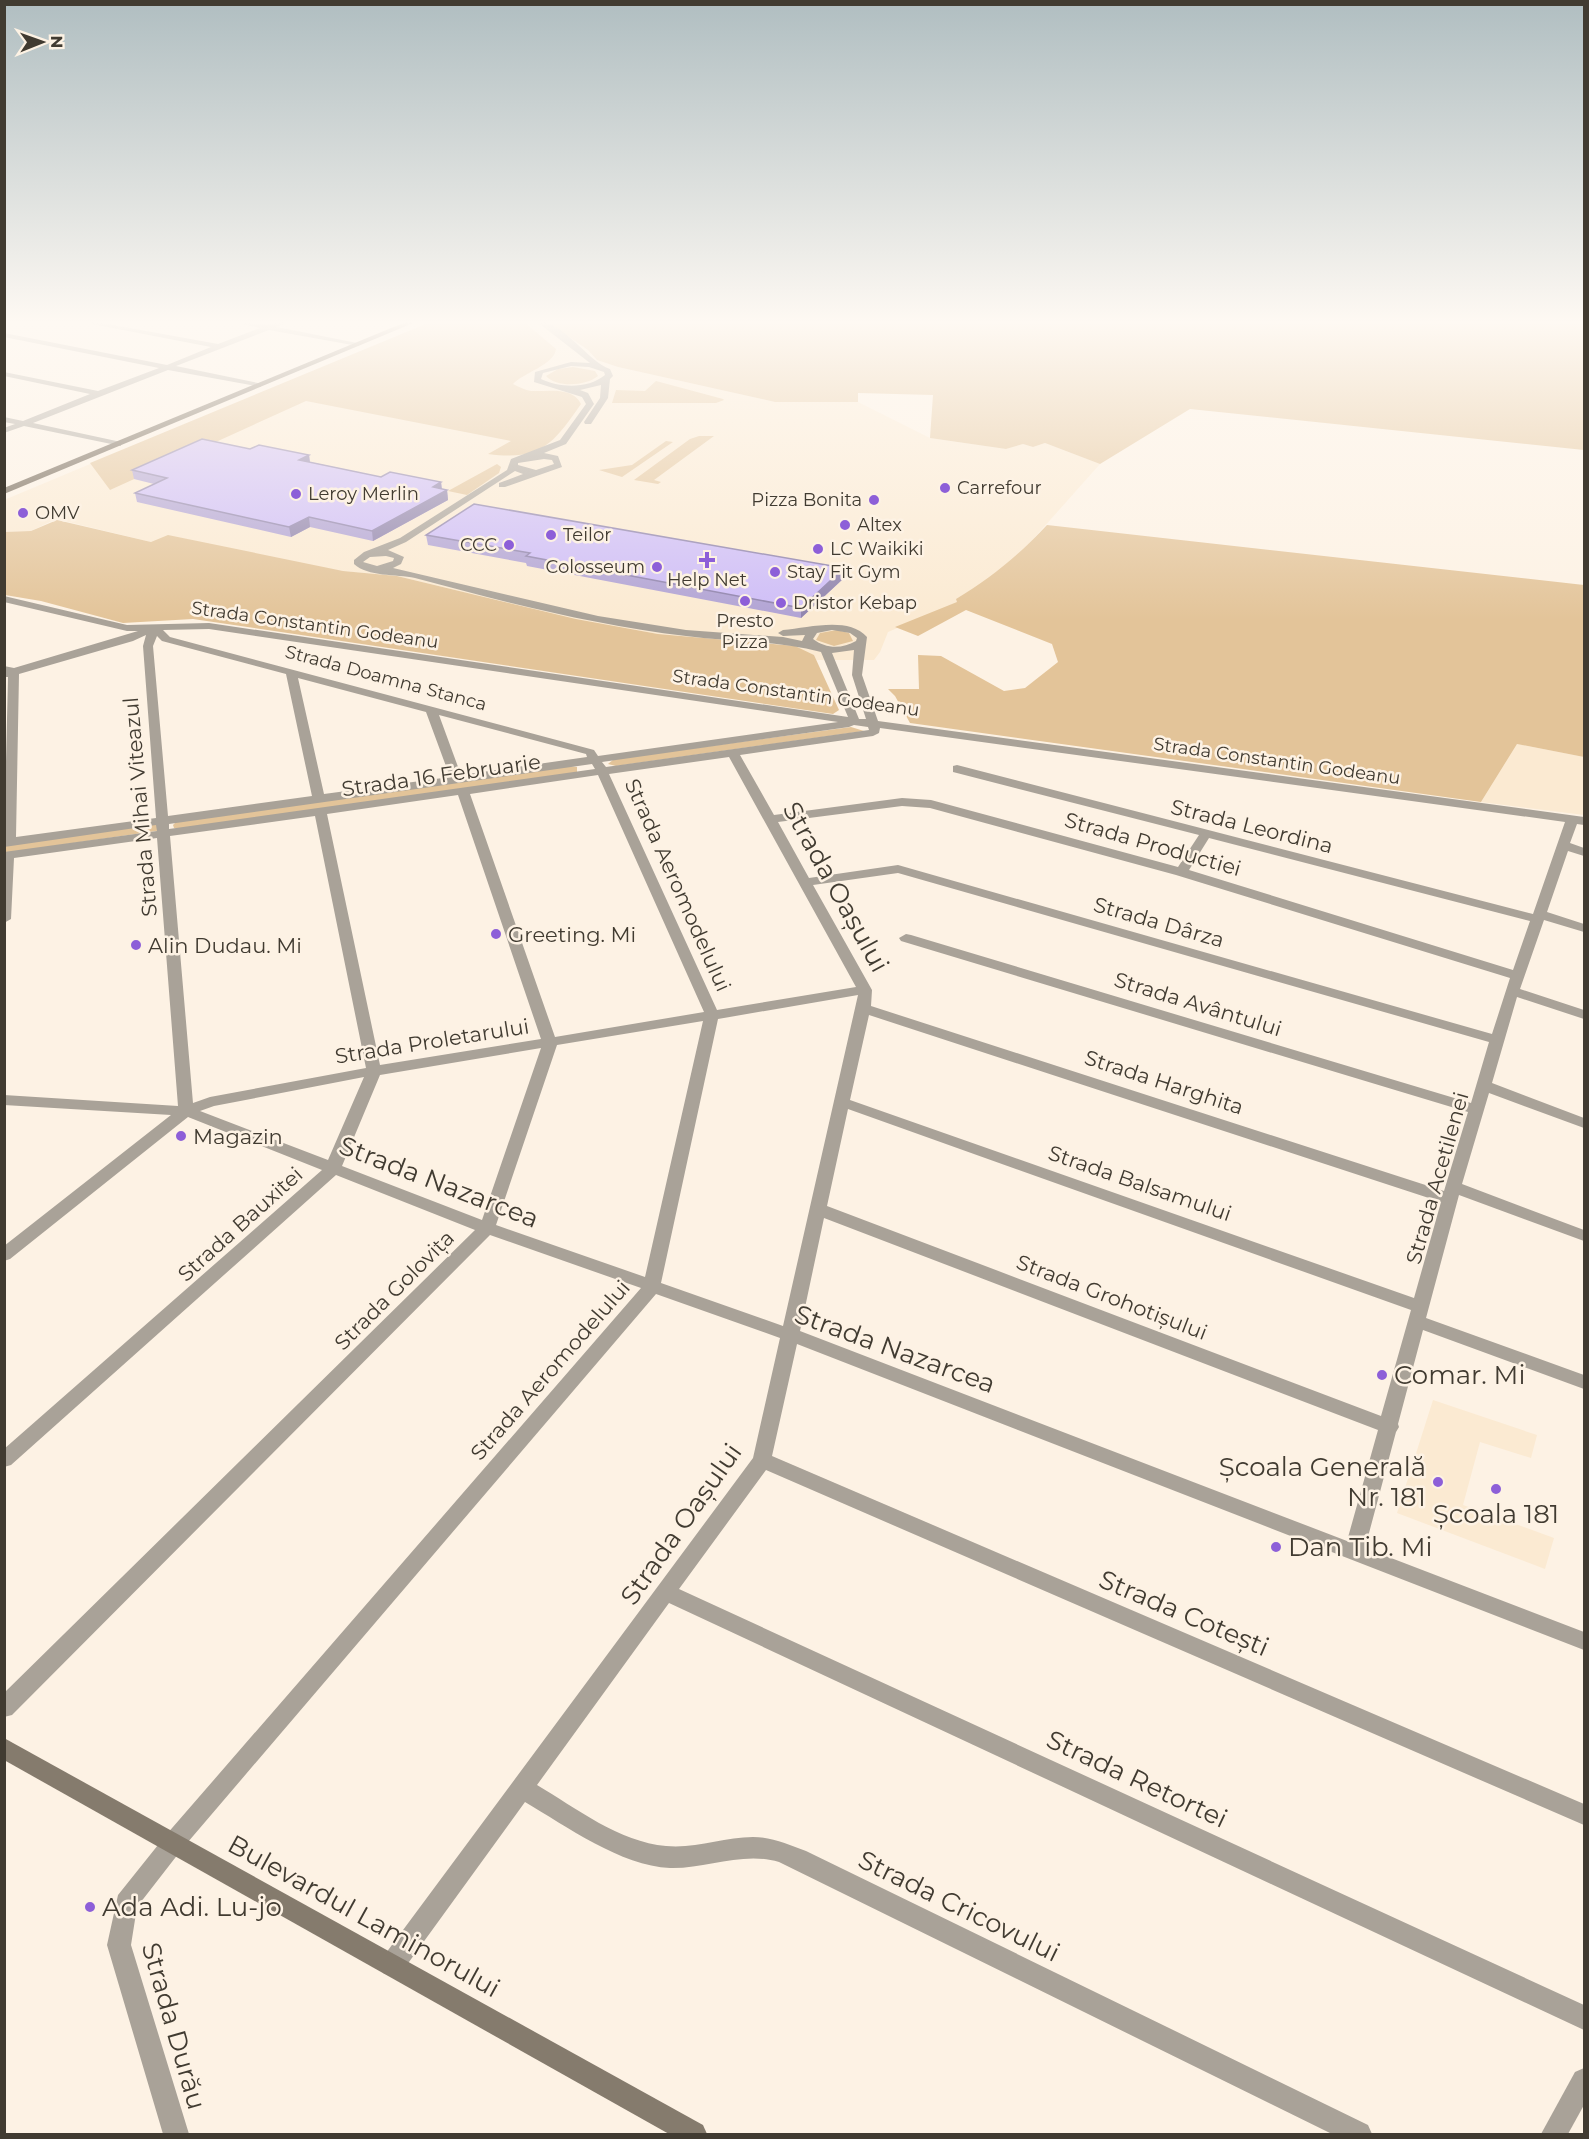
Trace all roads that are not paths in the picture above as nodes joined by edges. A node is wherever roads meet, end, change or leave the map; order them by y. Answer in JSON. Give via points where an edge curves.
{"nodes":[{"id":1,"x":14,"y":421,"type":"edge"},
{"id":2,"x":31,"y":421,"type":"edge"},
{"id":3,"x":173,"y":421,"type":"edge"},
{"id":4,"x":578,"y":421,"type":"edge"},
{"id":5,"x":588,"y":421,"type":"edge"},
{"id":6,"x":25,"y":423,"type":"junction"},
{"id":7,"x":4,"y":432,"type":"edge"},
{"id":8,"x":118,"y":444,"type":"junction"},
{"id":9,"x":531,"y":456,"type":"junction"},
{"id":10,"x":558,"y":460,"type":"junction"},
{"id":11,"x":513,"y":467,"type":"junction"},
{"id":12,"x":535,"y":472,"type":"junction"},
{"id":13,"x":4,"y":491,"type":"edge"},
{"id":14,"x":374,"y":553,"type":"junction"},
{"id":15,"x":398,"y":560,"type":"junction"},
{"id":16,"x":375,"y":569,"type":"junction"},
{"id":17,"x":4,"y":598,"type":"edge"},
{"id":18,"x":154,"y":628,"type":"junction"},
{"id":19,"x":813,"y":631,"type":"junction"},
{"id":20,"x":860,"y":642,"type":"junction"},
{"id":21,"x":820,"y":648,"type":"junction"},
{"id":22,"x":291,"y":671,"type":"junction"},
{"id":23,"x":8,"y":672,"type":"edge"},
{"id":24,"x":431,"y":709,"type":"junction"},
{"id":25,"x":854,"y":721,"type":"junction"},
{"id":26,"x":873,"y":724,"type":"junction"},
{"id":27,"x":733,"y":753,"type":"junction"},
{"id":28,"x":599,"y":765,"type":"junction"},
{"id":29,"x":957,"y":769,"type":"dead end"},
{"id":30,"x":460,"y":786,"type":"junction"},
{"id":31,"x":319,"y":805,"type":"junction"},
{"id":32,"x":770,"y":819,"type":"junction"},
{"id":33,"x":1578,"y":820,"type":"edge"},
{"id":34,"x":163,"y":827,"type":"junction"},
{"id":35,"x":1205,"y":835,"type":"junction"},
{"id":36,"x":1564,"y":845,"type":"junction"},
{"id":37,"x":7,"y":849,"type":"edge"},
{"id":38,"x":1584,"y":852,"type":"edge"},
{"id":39,"x":1181,"y":872,"type":"junction"},
{"id":40,"x":806,"y":882,"type":"junction"},
{"id":41,"x":1538,"y":917,"type":"junction"},
{"id":42,"x":4,"y":920,"type":"edge"},
{"id":43,"x":1584,"y":928,"type":"edge"},
{"id":44,"x":906,"y":938,"type":"dead end"},
{"id":45,"x":1515,"y":983,"type":"junction"},
{"id":46,"x":865,"y":990,"type":"junction"},
{"id":47,"x":863,"y":1008,"type":"junction"},
{"id":48,"x":712,"y":1015,"type":"junction"},
{"id":49,"x":1584,"y":1015,"type":"edge"},
{"id":50,"x":1498,"y":1040,"type":"junction"},
{"id":51,"x":550,"y":1043,"type":"junction"},
{"id":52,"x":374,"y":1071,"type":"junction"},
{"id":53,"x":1485,"y":1086,"type":"junction"},
{"id":54,"x":4,"y":1100,"type":"edge"},
{"id":55,"x":842,"y":1102,"type":"junction"},
{"id":56,"x":1477,"y":1110,"type":"junction"},
{"id":57,"x":186,"y":1111,"type":"junction"},
{"id":58,"x":1584,"y":1123,"type":"edge"},
{"id":59,"x":332,"y":1170,"type":"junction"},
{"id":60,"x":1452,"y":1193,"type":"junction"},
{"id":61,"x":818,"y":1209,"type":"junction"},
{"id":62,"x":487,"y":1228,"type":"junction"},
{"id":63,"x":1584,"y":1236,"type":"edge"},
{"id":64,"x":4,"y":1255,"type":"edge"},
{"id":65,"x":651,"y":1288,"type":"junction"},
{"id":66,"x":1420,"y":1314,"type":"junction"},
{"id":67,"x":789,"y":1336,"type":"junction"},
{"id":68,"x":1584,"y":1382,"type":"edge"},
{"id":69,"x":1390,"y":1427,"type":"junction"},
{"id":70,"x":4,"y":1460,"type":"edge"},
{"id":71,"x":762,"y":1460,"type":"junction"},
{"id":72,"x":1354,"y":1551,"type":"junction"},
{"id":73,"x":665,"y":1592,"type":"junction"},
{"id":74,"x":1584,"y":1641,"type":"edge"},
{"id":75,"x":4,"y":1708,"type":"edge"},
{"id":76,"x":4,"y":1748,"type":"edge"},
{"id":77,"x":521,"y":1788,"type":"junction"},
{"id":78,"x":1584,"y":1815,"type":"edge"},
{"id":79,"x":174,"y":1842,"type":"junction"},
{"id":80,"x":392,"y":1965,"type":"junction"},
{"id":81,"x":1584,"y":2018,"type":"edge"},
{"id":82,"x":1584,"y":2081,"type":"edge"},
{"id":83,"x":687,"y":2133,"type":"edge"},
{"id":84,"x":176,"y":2134,"type":"edge"},
{"id":85,"x":1359,"y":2134,"type":"edge"},
{"id":86,"x":1554,"y":2134,"type":"edge"}],
"edges":[{"from":1,"to":6,"type":"street"},
{"from":2,"to":6,"type":"street"},
{"from":3,"to":8,"type":"main road"},
{"from":4,"to":9,"type":"street","via":[[563,442]]},
{"from":5,"to":10,"type":"street"},
{"from":6,"to":7,"type":"street"},
{"from":6,"to":8,"type":"street"},
{"from":8,"to":13,"type":"main road"},
{"from":9,"to":10,"type":"street"},
{"from":9,"to":11,"type":"street","via":[[514,461]]},
{"from":10,"to":12,"type":"street","via":[[553,468]]},
{"from":11,"to":12,"type":"street"},
{"from":11,"to":14,"type":"street","via":[[403,540]]},
{"from":12,"to":15,"type":"street","via":[[503,484],[408,546]]},
{"from":14,"to":15,"type":"street","via":[[392,554]]},
{"from":14,"to":16,"type":"street","via":[[357,562]]},
{"from":15,"to":16,"type":"street"},
{"from":15,"to":19,"type":"street","via":[[413,569],[527,597],[653,621],[754,632]]},
{"from":16,"to":21,"type":"street","via":[[618,623],[783,640]]},
{"from":17,"to":18,"type":"street","name":"Strada Constantin Godeanu","via":[[120,627]]},
{"from":18,"to":22,"type":"street","name":"Strada Doamna Stanca","via":[[166,639]]},
{"from":18,"to":23,"type":"street","via":[[129,639]]},
{"from":18,"to":25,"type":"street","name":"Strada Constantin Godeanu","via":[[209,626]]},
{"from":18,"to":34,"type":"street","name":"Strada Mihai Viteazul","via":[[148,646]]},
{"from":19,"to":20,"type":"street","via":[[846,628],[860,634]]},
{"from":19,"to":21,"type":"street","via":[[807,640]]},
{"from":20,"to":21,"type":"street","via":[[850,648]]},
{"from":20,"to":26,"type":"street","via":[[857,675]]},
{"from":21,"to":25,"type":"street"},
{"from":22,"to":24,"type":"street","name":"Strada Doamna Stanca"},
{"from":22,"to":31,"type":"street"},
{"from":23,"to":37,"type":"street"},
{"from":24,"to":28,"type":"street","name":"Strada Doamna Stanca","via":[[584,750]]},
{"from":24,"to":30,"type":"street"},
{"from":25,"to":26,"type":"street","name":"Strada Constantin Godeanu"},
{"from":25,"to":28,"type":"street","name":"Strada 16 Februarie","via":[[843,726]]},
{"from":26,"to":27,"type":"street","name":"Strada 16 Februarie","via":[[873,734]]},
{"from":26,"to":33,"type":"street","name":"Strada Constantin Godeanu"},
{"from":27,"to":28,"type":"street","name":"Strada 16 Februarie"},
{"from":27,"to":32,"type":"street","name":"Strada Oașului"},
{"from":28,"to":30,"type":"street","name":"Strada 16 Februarie"},
{"from":28,"to":48,"type":"street","name":"Strada Aeromodelului"},
{"from":29,"to":35,"type":"street","name":"Strada Leordina"},
{"from":30,"to":31,"type":"street","name":"Strada 16 Februarie"},
{"from":30,"to":51,"type":"street"},
{"from":31,"to":34,"type":"street","name":"Strada 16 Februarie"},
{"from":31,"to":52,"type":"street"},
{"from":32,"to":39,"type":"street","name":"Strada Productiei","via":[[918,801]]},
{"from":32,"to":40,"type":"street","name":"Strada Oașului"},
{"from":33,"to":36,"type":"street","name":"Strada Acetilenei"},
{"from":34,"to":37,"type":"street","name":"Strada 16 Februarie"},
{"from":34,"to":57,"type":"street","name":"Strada Mihai Viteazul"},
{"from":35,"to":39,"type":"street"},
{"from":35,"to":41,"type":"street","name":"Strada Leordina"},
{"from":36,"to":38,"type":"street"},
{"from":36,"to":41,"type":"street","name":"Strada Acetilenei"},
{"from":37,"to":42,"type":"street"},
{"from":39,"to":45,"type":"street","name":"Strada Productiei"},
{"from":40,"to":46,"type":"street","name":"Strada Oașului"},
{"from":40,"to":50,"type":"street","name":"Strada Dârza","via":[[898,869]]},
{"from":41,"to":43,"type":"street","name":"Strada Leordina"},
{"from":41,"to":45,"type":"street","name":"Strada Acetilenei"},
{"from":44,"to":56,"type":"street","name":"Strada Avântului"},
{"from":45,"to":49,"type":"street","name":"Strada Productiei"},
{"from":45,"to":50,"type":"street","name":"Strada Acetilenei"},
{"from":46,"to":47,"type":"street","name":"Strada Oașului"},
{"from":46,"to":48,"type":"street","name":"Strada Proletarului"},
{"from":47,"to":55,"type":"street","name":"Strada Oașului"},
{"from":47,"to":60,"type":"street","name":"Strada Harghita"},
{"from":48,"to":51,"type":"street","name":"Strada Proletarului"},
{"from":48,"to":65,"type":"street","name":"Strada Aeromodelului"},
{"from":50,"to":53,"type":"street","name":"Strada Acetilenei"},
{"from":51,"to":52,"type":"street","name":"Strada Proletarului"},
{"from":51,"to":62,"type":"street","name":"Strada Golovița"},
{"from":52,"to":57,"type":"street","name":"Strada Proletarului","via":[[210,1102]]},
{"from":52,"to":59,"type":"street","name":"Strada Bauxitei"},
{"from":53,"to":56,"type":"street","name":"Strada Acetilenei"},
{"from":53,"to":58,"type":"street"},
{"from":54,"to":57,"type":"street","name":"Strada Proletarului"},
{"from":55,"to":61,"type":"street","name":"Strada Oașului"},
{"from":55,"to":66,"type":"street","name":"Strada Balsamului"},
{"from":56,"to":60,"type":"street","name":"Strada Acetilenei"},
{"from":57,"to":59,"type":"street","name":"Strada Nazarcea"},
{"from":57,"to":64,"type":"street"},
{"from":59,"to":62,"type":"street","name":"Strada Nazarcea"},
{"from":59,"to":70,"type":"street","name":"Strada Bauxitei"},
{"from":60,"to":63,"type":"street","name":"Strada Harghita"},
{"from":60,"to":66,"type":"street","name":"Strada Acetilenei"},
{"from":61,"to":67,"type":"street","name":"Strada Oașului"},
{"from":61,"to":69,"type":"street","name":"Strada Grohotișului"},
{"from":62,"to":65,"type":"street","name":"Strada Nazarcea"},
{"from":62,"to":75,"type":"street","name":"Strada Golovița"},
{"from":65,"to":67,"type":"street","name":"Strada Nazarcea"},
{"from":65,"to":79,"type":"street","name":"Strada Aeromodelului"},
{"from":66,"to":68,"type":"street","name":"Strada Balsamului"},
{"from":66,"to":69,"type":"street","name":"Strada Acetilenei"},
{"from":67,"to":71,"type":"street","name":"Strada Oașului"},
{"from":67,"to":72,"type":"street","name":"Strada Nazarcea"},
{"from":69,"to":72,"type":"street","name":"Strada Acetilenei"},
{"from":71,"to":73,"type":"street","name":"Strada Oașului"},
{"from":71,"to":78,"type":"street","name":"Strada Cotești"},
{"from":72,"to":74,"type":"street","name":"Strada Nazarcea"},
{"from":73,"to":77,"type":"street","name":"Strada Oașului"},
{"from":73,"to":81,"type":"street","name":"Strada Retortei"},
{"from":76,"to":79,"type":"street","name":"Bulevardul Laminorului"},
{"from":77,"to":80,"type":"street","name":"Strada Oașului"},
{"from":77,"to":85,"type":"street","name":"Strada Cricovului","via":[[624,1844],[653,1855],[683,1858],[768,1849],[798,1859]]},
{"from":79,"to":80,"type":"street","name":"Bulevardul Laminorului"},
{"from":79,"to":84,"type":"street","name":"Strada Durău","via":[[126,1904],[119,1945]]},
{"from":80,"to":83,"type":"street","name":"Bulevardul Laminorului"},
{"from":82,"to":86,"type":"street"}]}
